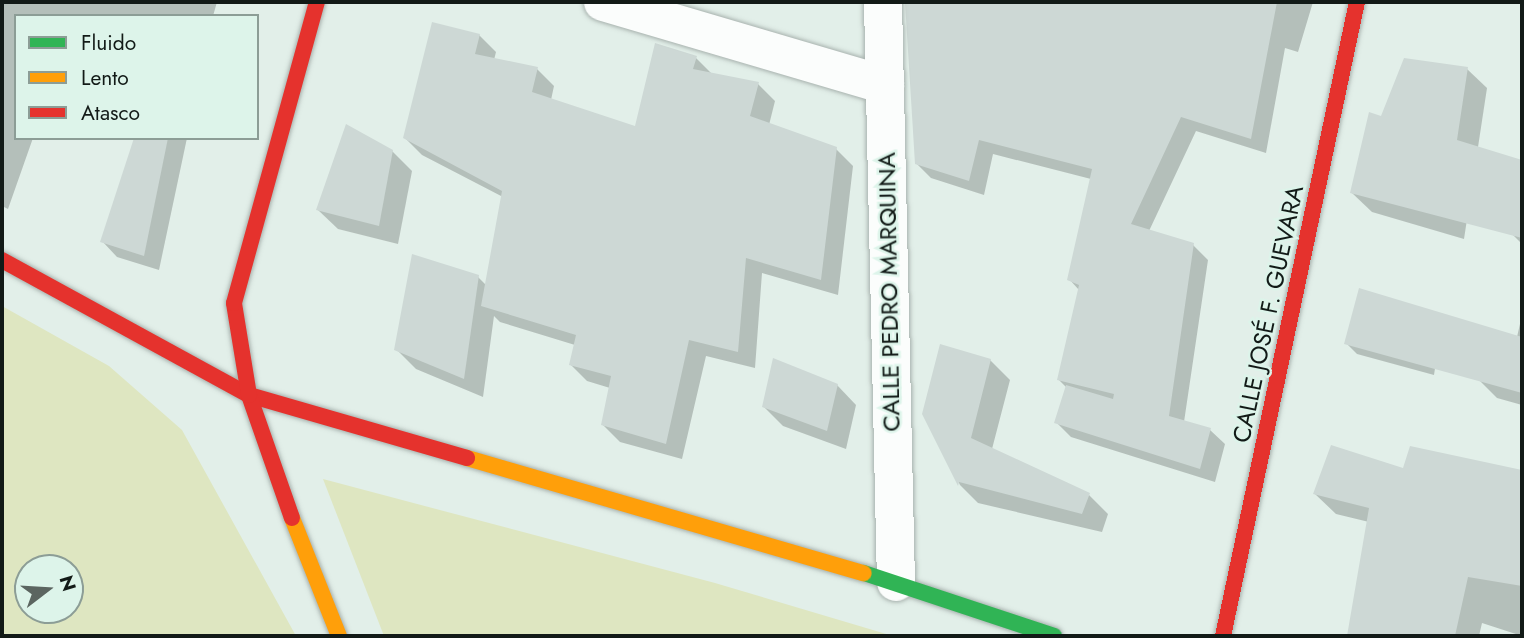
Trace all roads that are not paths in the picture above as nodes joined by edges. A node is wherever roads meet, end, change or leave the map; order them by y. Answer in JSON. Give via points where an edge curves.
{"nodes":[{"id":1,"x":317,"y":2,"type":"edge"},
{"id":2,"x":603,"y":2,"type":"edge"},
{"id":3,"x":883,"y":2,"type":"edge"},
{"id":4,"x":1357,"y":2,"type":"edge"},
{"id":5,"x":885,"y":85,"type":"junction"},
{"id":6,"x":2,"y":260,"type":"edge"},
{"id":7,"x":249,"y":395,"type":"junction"},
{"id":8,"x":895,"y":582,"type":"junction"},
{"id":9,"x":340,"y":636,"type":"edge"},
{"id":10,"x":1054,"y":636,"type":"edge"},
{"id":11,"x":1223,"y":636,"type":"edge"}],
"edges":[{"from":1,"to":7,"type":"street","via":[[234,303]]},
{"from":2,"to":5,"type":"street"},
{"from":3,"to":5,"type":"street","name":"CALLE PEDRO MARQUINA"},
{"from":4,"to":11,"type":"street","name":"CALLE JOSÉ F. GUEVARA"},
{"from":5,"to":8,"type":"street","name":"CALLE PEDRO MARQUINA"},
{"from":6,"to":7,"type":"street"},
{"from":7,"to":8,"type":"street"},
{"from":7,"to":9,"type":"street","via":[[312,576]]},
{"from":8,"to":10,"type":"street"}]}
